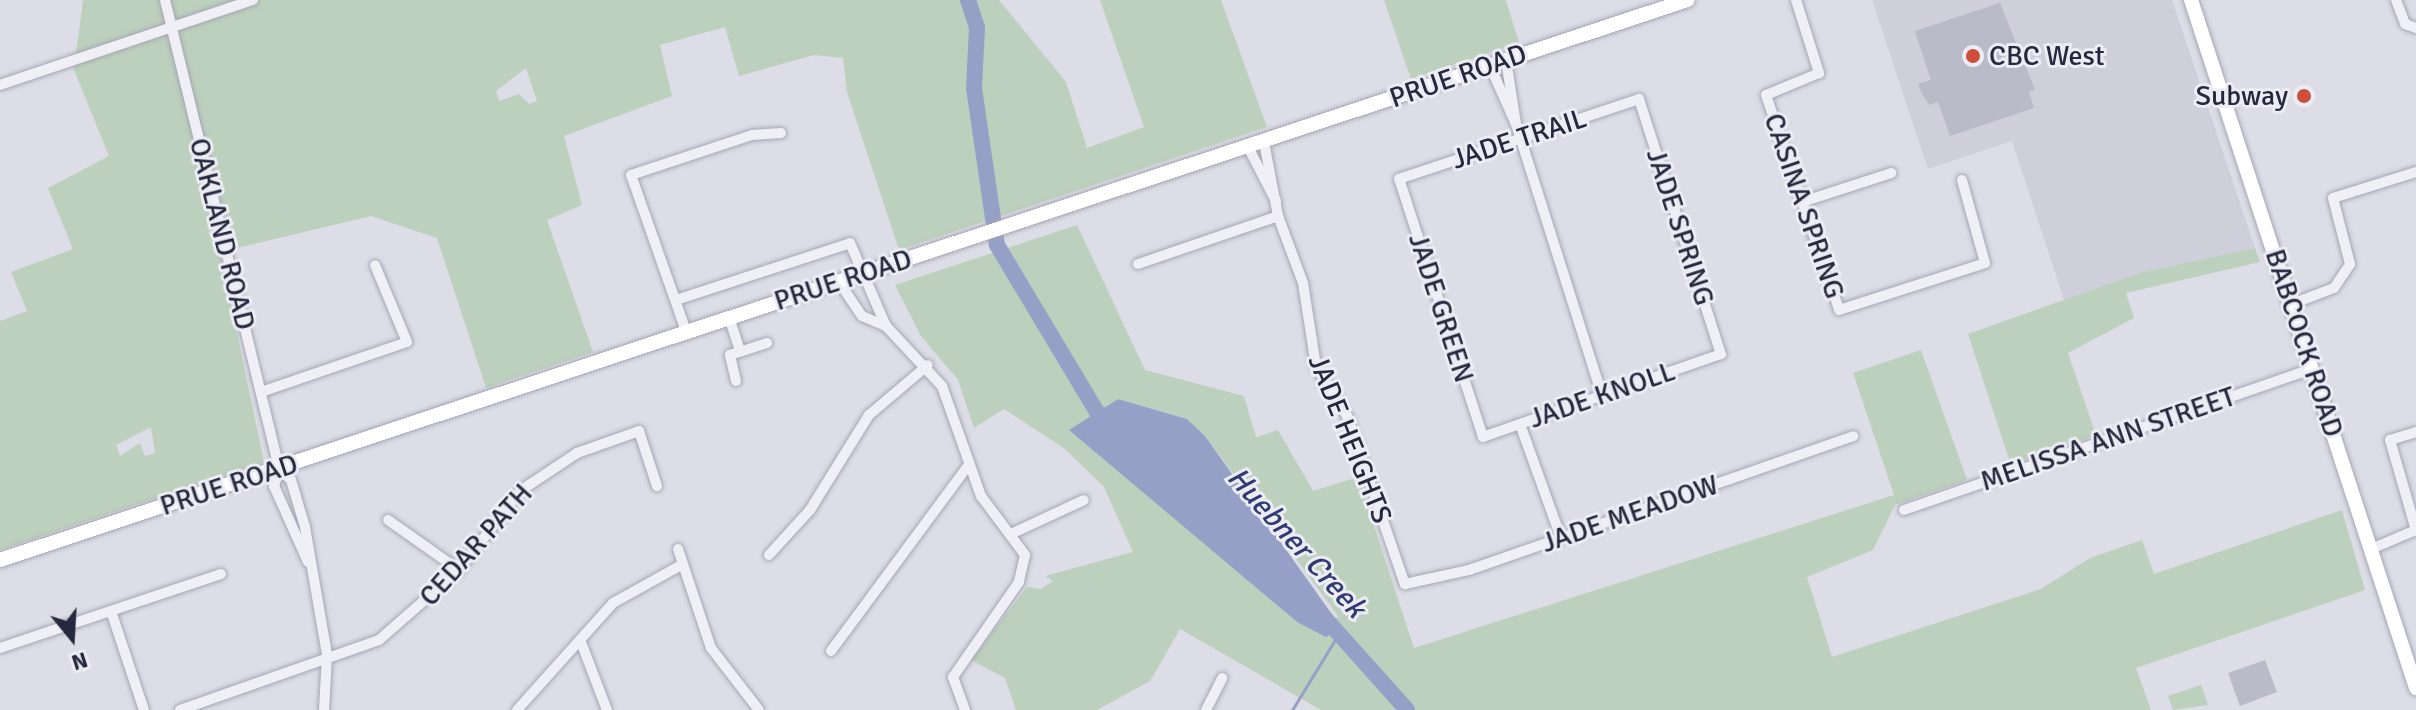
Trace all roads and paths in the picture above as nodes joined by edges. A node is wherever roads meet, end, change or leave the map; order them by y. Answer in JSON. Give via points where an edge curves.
{"nodes":[{"id":1,"x":165,"y":0,"type":"edge"},
{"id":2,"x":253,"y":0,"type":"edge"},
{"id":3,"x":1687,"y":0,"type":"edge"},
{"id":4,"x":1796,"y":0,"type":"edge"},
{"id":5,"x":2191,"y":0,"type":"edge"},
{"id":6,"x":2396,"y":0,"type":"edge"},
{"id":7,"x":172,"y":27,"type":"junction"},
{"id":8,"x":2412,"y":27,"type":"edge"},
{"id":9,"x":1506,"y":60,"type":"junction"},
{"id":10,"x":1490,"y":66,"type":"junction"},
{"id":11,"x":0,"y":85,"type":"edge"},
{"id":12,"x":1516,"y":91,"type":"junction"},
{"id":13,"x":1501,"y":96,"type":"junction"},
{"id":14,"x":1639,"y":99,"type":"joint"},
{"id":15,"x":1516,"y":124,"type":"junction"},
{"id":16,"x":781,"y":133,"type":"dead end"},
{"id":17,"x":1521,"y":138,"type":"junction"},
{"id":18,"x":1264,"y":142,"type":"junction"},
{"id":19,"x":1248,"y":147,"type":"junction"},
{"id":20,"x":1274,"y":171,"type":"junction"},
{"id":21,"x":2416,"y":172,"type":"edge"},
{"id":22,"x":1891,"y":173,"type":"dead end"},
{"id":23,"x":1258,"y":175,"type":"junction"},
{"id":24,"x":1399,"y":179,"type":"joint"},
{"id":25,"x":1962,"y":180,"type":"dead end"},
{"id":26,"x":1276,"y":201,"type":"junction"},
{"id":27,"x":1802,"y":202,"type":"junction"},
{"id":28,"x":1278,"y":216,"type":"junction"},
{"id":29,"x":1138,"y":264,"type":"dead end"},
{"id":30,"x":375,"y":265,"type":"dead end"},
{"id":31,"x":860,"y":275,"type":"junction"},
{"id":32,"x":839,"y":282,"type":"junction"},
{"id":33,"x":676,"y":300,"type":"junction"},
{"id":34,"x":872,"y":301,"type":"junction"},
{"id":35,"x":2292,"y":304,"type":"junction"},
{"id":36,"x":858,"y":311,"type":"junction"},
{"id":37,"x":729,"y":317,"type":"junction"},
{"id":38,"x":886,"y":326,"type":"junction"},
{"id":39,"x":686,"y":331,"type":"junction"},
{"id":40,"x":767,"y":343,"type":"dead end"},
{"id":41,"x":740,"y":351,"type":"junction"},
{"id":42,"x":1721,"y":354,"type":"joint"},
{"id":43,"x":928,"y":365,"type":"junction"},
{"id":44,"x":2313,"y":368,"type":"junction"},
{"id":45,"x":736,"y":381,"type":"dead end"},
{"id":46,"x":261,"y":392,"type":"junction"},
{"id":47,"x":1602,"y":395,"type":"junction"},
{"id":48,"x":1520,"y":424,"type":"junction"},
{"id":49,"x":2416,"y":432,"type":"edge"},
{"id":50,"x":1853,"y":436,"type":"dead end"},
{"id":51,"x":1483,"y":437,"type":"joint"},
{"id":52,"x":968,"y":466,"type":"junction"},
{"id":53,"x":279,"y":469,"type":"junction"},
{"id":54,"x":657,"y":486,"type":"dead end"},
{"id":55,"x":1084,"y":500,"type":"dead end"},
{"id":56,"x":1904,"y":510,"type":"dead end"},
{"id":57,"x":388,"y":520,"type":"dead end"},
{"id":58,"x":1013,"y":533,"type":"junction"},
{"id":59,"x":1561,"y":538,"type":"junction"},
{"id":60,"x":678,"y":549,"type":"dead end"},
{"id":61,"x":2371,"y":549,"type":"junction"},
{"id":62,"x":769,"y":555,"type":"dead end"},
{"id":63,"x":0,"y":560,"type":"edge"},
{"id":64,"x":308,"y":562,"type":"junction"},
{"id":65,"x":683,"y":564,"type":"junction"},
{"id":66,"x":459,"y":570,"type":"junction"},
{"id":67,"x":221,"y":574,"type":"dead end"},
{"id":68,"x":1405,"y":584,"type":"joint"},
{"id":69,"x":111,"y":611,"type":"junction"},
{"id":70,"x":581,"y":642,"type":"junction"},
{"id":71,"x":0,"y":648,"type":"edge"},
{"id":72,"x":831,"y":651,"type":"dead end"},
{"id":73,"x":327,"y":661,"type":"junction"},
{"id":74,"x":1222,"y":678,"type":"dead end"},
{"id":75,"x":2416,"y":688,"type":"edge"},
{"id":76,"x":144,"y":710,"type":"edge"},
{"id":77,"x":180,"y":710,"type":"edge"},
{"id":78,"x":324,"y":710,"type":"edge"},
{"id":79,"x":517,"y":710,"type":"edge"},
{"id":80,"x":607,"y":710,"type":"edge"},
{"id":81,"x":759,"y":710,"type":"edge"},
{"id":82,"x":965,"y":710,"type":"edge"},
{"id":83,"x":1206,"y":710,"type":"edge"}],
"edges":[{"from":1,"to":7,"type":"street","name":"OAKLAND ROAD"},
{"from":2,"to":7,"type":"street"},
{"from":3,"to":9,"type":"main road","name":"PRUE ROAD"},
{"from":4,"to":27,"type":"street","name":"CASINA SPRING","via":[[1819,73],[1766,95]]},
{"from":5,"to":35,"type":"main road","name":"BABCOCK ROAD"},
{"from":6,"to":8,"type":"street"},
{"from":7,"to":11,"type":"street"},
{"from":7,"to":46,"type":"street","name":"OAKLAND ROAD"},
{"from":9,"to":10,"type":"main road","name":"PRUE ROAD"},
{"from":9,"to":12,"type":"street"},
{"from":10,"to":13,"type":"street"},
{"from":10,"to":18,"type":"main road","name":"PRUE ROAD"},
{"from":12,"to":13,"type":"street"},
{"from":12,"to":15,"type":"street"},
{"from":13,"to":15,"type":"street"},
{"from":14,"to":17,"type":"street","name":"JADE TRAIL"},
{"from":14,"to":42,"type":"street","name":"JADE SPRING"},
{"from":15,"to":17,"type":"street"},
{"from":16,"to":33,"type":"street","via":[[752,135],[631,175]]},
{"from":17,"to":24,"type":"street","name":"JADE TRAIL"},
{"from":17,"to":47,"type":"street"},
{"from":18,"to":19,"type":"main road","name":"PRUE ROAD"},
{"from":18,"to":20,"type":"street","name":"JADE HEIGHTS"},
{"from":19,"to":23,"type":"street","name":"JADE HEIGHTS"},
{"from":19,"to":31,"type":"main road","name":"PRUE ROAD"},
{"from":20,"to":23,"type":"street"},
{"from":20,"to":26,"type":"street","name":"JADE HEIGHTS"},
{"from":21,"to":35,"type":"street","via":[[2333,198],[2350,264],[2334,288]]},
{"from":22,"to":27,"type":"street"},
{"from":23,"to":26,"type":"street","name":"JADE HEIGHTS"},
{"from":24,"to":51,"type":"street","name":"JADE GREEN"},
{"from":25,"to":27,"type":"street","name":"CASINA SPRING","via":[[1985,263],[1839,310]]},
{"from":26,"to":28,"type":"street","name":"JADE HEIGHTS"},
{"from":28,"to":29,"type":"street"},
{"from":28,"to":68,"type":"street","name":"JADE HEIGHTS","via":[[1303,283],[1316,366],[1347,416]]},
{"from":30,"to":46,"type":"street","via":[[407,342]]},
{"from":31,"to":32,"type":"main road","name":"PRUE ROAD"},
{"from":31,"to":33,"type":"street","via":[[850,243]]},
{"from":31,"to":34,"type":"street"},
{"from":32,"to":36,"type":"street"},
{"from":32,"to":37,"type":"main road","name":"PRUE ROAD"},
{"from":33,"to":39,"type":"street"},
{"from":34,"to":36,"type":"street"},
{"from":34,"to":38,"type":"street"},
{"from":35,"to":44,"type":"main road","name":"BABCOCK ROAD"},
{"from":36,"to":38,"type":"street"},
{"from":37,"to":39,"type":"main road","name":"PRUE ROAD"},
{"from":37,"to":41,"type":"street"},
{"from":38,"to":43,"type":"street"},
{"from":39,"to":53,"type":"main road","name":"PRUE ROAD"},
{"from":40,"to":41,"type":"street"},
{"from":41,"to":45,"type":"street","via":[[728,358]]},
{"from":42,"to":47,"type":"street","name":"JADE KNOLL"},
{"from":43,"to":52,"type":"street","via":[[951,406]]},
{"from":43,"to":62,"type":"street","via":[[869,415],[810,510]]},
{"from":44,"to":56,"type":"street","name":"MELISSA ANN STREET"},
{"from":44,"to":61,"type":"main road","name":"BABCOCK ROAD"},
{"from":46,"to":53,"type":"street","name":"OAKLAND ROAD"},
{"from":47,"to":48,"type":"street","name":"JADE KNOLL"},
{"from":48,"to":51,"type":"street","name":"JADE KNOLL"},
{"from":48,"to":59,"type":"street"},
{"from":49,"to":61,"type":"street","via":[[2390,440],[2416,530]]},
{"from":50,"to":59,"type":"street","name":"JADE MEADOW"},
{"from":52,"to":58,"type":"street","via":[[981,496]]},
{"from":52,"to":72,"type":"street"},
{"from":53,"to":63,"type":"main road","name":"PRUE ROAD"},
{"from":53,"to":64,"type":"street","via":[[302,515]]},
{"from":53,"to":64,"type":"street","via":[[274,486]]},
{"from":54,"to":66,"type":"street","name":"CEDAR PATH","via":[[639,431],[538,476]]},
{"from":55,"to":58,"type":"street"},
{"from":57,"to":66,"type":"street"},
{"from":58,"to":82,"type":"street","via":[[1025,567],[953,677]]},
{"from":59,"to":68,"type":"street","name":"JADE MEADOW"},
{"from":60,"to":65,"type":"street"},
{"from":61,"to":75,"type":"main road","name":"BABCOCK ROAD"},
{"from":64,"to":73,"type":"street"},
{"from":65,"to":70,"type":"street","via":[[625,592]]},
{"from":65,"to":81,"type":"street","via":[[715,656]]},
{"from":66,"to":73,"type":"street","name":"CEDAR PATH","via":[[394,630]]},
{"from":67,"to":69,"type":"street"},
{"from":69,"to":71,"type":"street"},
{"from":69,"to":76,"type":"street"},
{"from":70,"to":79,"type":"street"},
{"from":70,"to":80,"type":"street"},
{"from":73,"to":77,"type":"street","name":"CEDAR PATH"},
{"from":73,"to":78,"type":"street"},
{"from":74,"to":83,"type":"street"}]}
